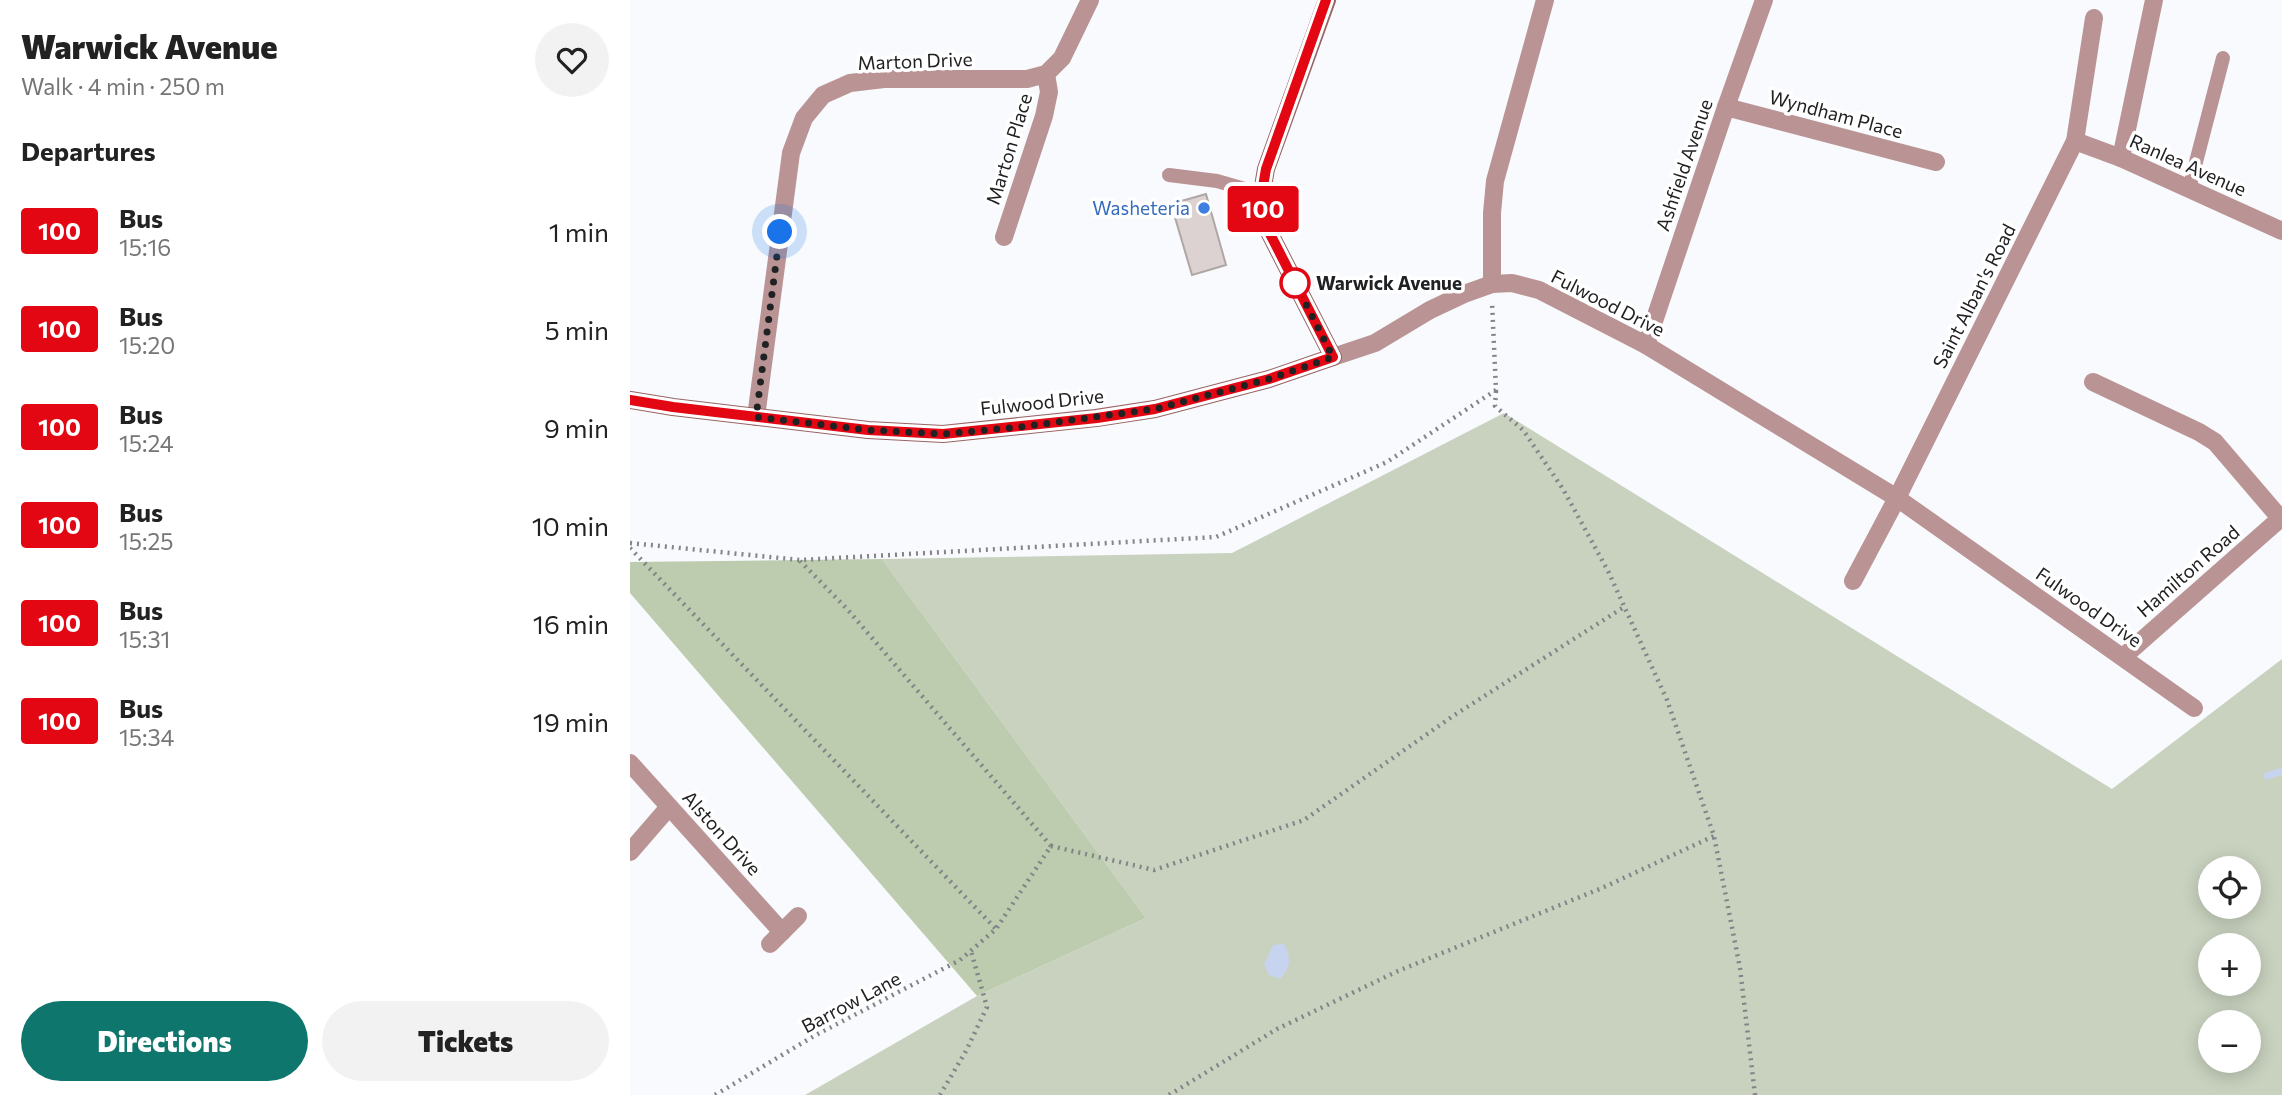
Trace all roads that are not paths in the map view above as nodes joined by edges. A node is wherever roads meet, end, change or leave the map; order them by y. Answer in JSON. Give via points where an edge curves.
{"nodes":[{"id":1,"x":1090,"y":0,"type":"edge"},
{"id":2,"x":1326,"y":0,"type":"edge"},
{"id":3,"x":1545,"y":0,"type":"edge"},
{"id":4,"x":1764,"y":0,"type":"edge"},
{"id":5,"x":2154,"y":0,"type":"edge"},
{"id":6,"x":2094,"y":18,"type":"dead end"},
{"id":7,"x":2223,"y":58,"type":"dead end"},
{"id":8,"x":1046,"y":74,"type":"junction"},
{"id":9,"x":1726,"y":107,"type":"junction"},
{"id":10,"x":2075,"y":141,"type":"junction"},
{"id":11,"x":2121,"y":159,"type":"junction"},
{"id":12,"x":1936,"y":162,"type":"dead end"},
{"id":13,"x":1169,"y":175,"type":"dead end"},
{"id":14,"x":2189,"y":189,"type":"junction"},
{"id":15,"x":1262,"y":194,"type":"junction"},
{"id":16,"x":2282,"y":230,"type":"edge"},
{"id":17,"x":1004,"y":237,"type":"dead end"},
{"id":18,"x":1492,"y":284,"type":"junction"},
{"id":19,"x":1646,"y":345,"type":"junction"},
{"id":20,"x":1333,"y":357,"type":"junction"},
{"id":21,"x":2093,"y":382,"type":"dead end"},
{"id":22,"x":630,"y":400,"type":"edge"},
{"id":23,"x":756,"y":417,"type":"junction"},
{"id":24,"x":1897,"y":498,"type":"junction"},
{"id":25,"x":2281,"y":518,"type":"edge"},
{"id":26,"x":1853,"y":581,"type":"dead end"},
{"id":27,"x":2123,"y":657,"type":"junction"},
{"id":28,"x":2194,"y":708,"type":"dead end"},
{"id":29,"x":630,"y":763,"type":"edge"},
{"id":30,"x":669,"y":807,"type":"junction"},
{"id":31,"x":630,"y":852,"type":"edge"},
{"id":32,"x":798,"y":916,"type":"dead end"}],
"edges":[{"from":1,"to":8,"type":"street","via":[[1062,58]]},
{"from":2,"to":15,"type":"street","via":[[1266,169]]},
{"from":3,"to":18,"type":"street","via":[[1494,181]]},
{"from":4,"to":9,"type":"street","name":"Ashfield Avenue"},
{"from":5,"to":11,"type":"street"},
{"from":6,"to":10,"type":"street","name":"Saint Alban's Road"},
{"from":7,"to":14,"type":"lane"},
{"from":8,"to":17,"type":"street","name":"Marton Place","via":[[1049,92],[1044,116]]},
{"from":8,"to":23,"type":"street","name":"Marton Drive","via":[[1027,79],[872,80],[822,95],[804,118],[791,153]]},
{"from":9,"to":12,"type":"street","name":"Wyndham Place"},
{"from":9,"to":19,"type":"street","name":"Ashfield Avenue"},
{"from":10,"to":11,"type":"street","name":"Ranlea Avenue"},
{"from":10,"to":24,"type":"street","name":"Saint Alban's Road"},
{"from":11,"to":14,"type":"street","name":"Ranlea Avenue"},
{"from":13,"to":15,"type":"lane","via":[[1217,181]]},
{"from":14,"to":16,"type":"street","name":"Ranlea Avenue"},
{"from":15,"to":20,"type":"street","via":[[1267,228]]},
{"from":18,"to":19,"type":"street","name":"Fulwood Drive","via":[[1539,290]]},
{"from":18,"to":20,"type":"street","name":"Fulwood Drive","via":[[1430,310],[1375,343]]},
{"from":19,"to":24,"type":"street","name":"Fulwood Drive"},
{"from":20,"to":23,"type":"street","name":"Fulwood Drive","via":[[1155,409],[1020,427],[943,434]]},
{"from":21,"to":25,"type":"street","via":[[2215,442]]},
{"from":22,"to":23,"type":"street","name":"Fulwood Drive"},
{"from":24,"to":26,"type":"street","name":"Saint Alban's Road"},
{"from":24,"to":27,"type":"street","name":"Fulwood Drive"},
{"from":25,"to":27,"type":"street","name":"Hamilton Road"},
{"from":27,"to":28,"type":"street","name":"Fulwood Drive"},
{"from":29,"to":30,"type":"street","name":"Alston Drive"},
{"from":30,"to":31,"type":"street"},
{"from":30,"to":32,"type":"street","name":"Alston Drive","via":[[776,938]]}]}
